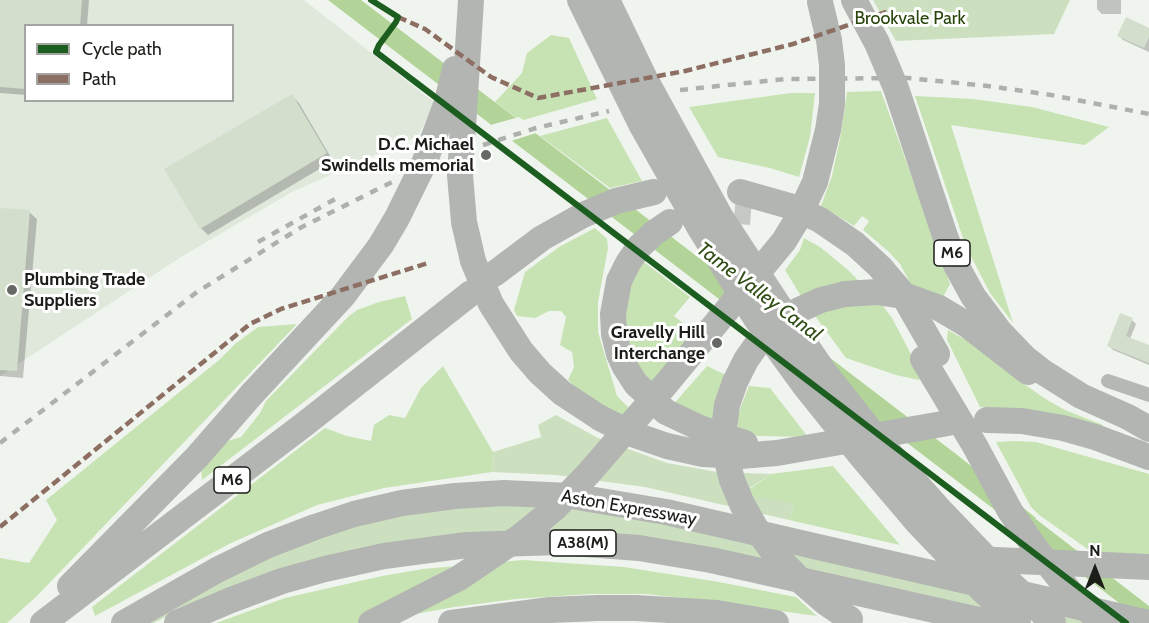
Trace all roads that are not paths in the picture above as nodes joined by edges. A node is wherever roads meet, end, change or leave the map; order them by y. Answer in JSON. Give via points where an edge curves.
{"nodes":[{"id":1,"x":469,"y":0,"type":"edge"},
{"id":2,"x":580,"y":0,"type":"edge"},
{"id":3,"x":607,"y":0,"type":"edge"},
{"id":4,"x":820,"y":0,"type":"edge"},
{"id":5,"x":854,"y":0,"type":"edge"},
{"id":6,"x":654,"y":192,"type":"dead end"},
{"id":7,"x":755,"y":204,"type":"tunnel mouth"},
{"id":8,"x":670,"y":222,"type":"tunnel mouth"},
{"id":9,"x":494,"y":274,"type":"dead end"},
{"id":10,"x":471,"y":293,"type":"dead end"},
{"id":11,"x":1108,"y":381,"type":"dead end"},
{"id":12,"x":1149,"y":395,"type":"edge"},
{"id":13,"x":987,"y":420,"type":"dead end"},
{"id":14,"x":942,"y":424,"type":"dead end"},
{"id":15,"x":1149,"y":429,"type":"edge"},
{"id":16,"x":777,"y":453,"type":"junction"},
{"id":17,"x":1149,"y":457,"type":"edge"},
{"id":18,"x":777,"y":536,"type":"junction"},
{"id":19,"x":1149,"y":567,"type":"edge"},
{"id":20,"x":1099,"y":617,"type":"edge"},
{"id":21,"x":34,"y":623,"type":"edge"},
{"id":22,"x":43,"y":623,"type":"edge"},
{"id":23,"x":124,"y":623,"type":"edge"},
{"id":24,"x":177,"y":623,"type":"edge"},
{"id":25,"x":371,"y":623,"type":"edge"},
{"id":26,"x":451,"y":623,"type":"edge"},
{"id":27,"x":776,"y":623,"type":"edge"},
{"id":28,"x":859,"y":623,"type":"edge"},
{"id":29,"x":992,"y":623,"type":"edge"},
{"id":30,"x":1018,"y":623,"type":"edge"},
{"id":31,"x":1053,"y":623,"type":"edge"},
{"id":32,"x":1149,"y":623,"type":"edge"}],
"edges":[{"from":1,"to":16,"type":"highway","number":"M6","bridge":true,"via":[[460,175],[464,222],[473,261],[490,304],[521,351],[562,393],[641,438],[685,451],[731,456]]},
{"from":1,"to":21,"type":"highway","number":"M6","bridge":true,"via":[[447,102],[425,161],[397,218],[363,271],[197,457]]},
{"from":2,"to":30,"type":"highway","bridge":true,"via":[[641,124],[755,317],[812,395],[918,523]]},
{"from":3,"to":31,"type":"highway","bridge":true,"via":[[720,216],[825,373],[938,508]]},
{"from":4,"to":25,"type":"highway","number":"A38(M)","bridge":true,"via":[[831,52],[830,117],[815,182],[784,241],[658,393],[554,509],[459,578]]},
{"from":5,"to":15,"type":"highway","number":"M6","bridge":true,"via":[[896,88],[945,236],[973,297],[1000,332],[1043,372],[1081,396]]},
{"from":6,"to":9,"type":"highway","via":[[616,201],[583,215]]},
{"from":7,"to":20,"type":"highway","bridge":true,"via":[[811,235],[852,264],[898,317],[930,357],[996,488],[1033,544],[1071,593]]},
{"from":8,"to":16,"type":"highway","number":"M6","via":[[639,247],[622,275],[613,308],[613,327],[625,367],[636,384],[666,412],[700,428]]},
{"from":10,"to":22,"type":"highway","number":"M6"},
{"from":11,"to":12,"type":"street"},
{"from":13,"to":17,"type":"highway","via":[[1022,420],[1063,428]]},
{"from":14,"to":16,"type":"highway","number":"M6"},
{"from":15,"to":28,"type":"highway","number":"M6","bridge":true,"via":[[1111,417],[1059,392],[957,318],[929,303],[877,292],[845,294],[813,303],[785,318],[755,346],[732,389],[724,429],[727,460],[742,504],[783,564],[820,598]]},
{"from":18,"to":19,"type":"highway","number":"A38(M)","bridge":true,"via":[[965,559]]},
{"from":18,"to":20,"type":"highway","name":"Aston Expressway","number":"A38(M)"},
{"from":18,"to":23,"type":"highway","name":"Aston Expressway","number":"A38(M)","via":[[571,496],[454,496],[354,514],[297,534],[217,570]]},
{"from":20,"to":32,"type":"highway","name":"Aston Expressway","number":"A38(M)"},
{"from":24,"to":29,"type":"highway","name":"Aston Expressway","number":"A38(M)","via":[[282,581],[384,556],[467,544],[559,542],[639,548],[711,560]]},
{"from":26,"to":27,"type":"highway","via":[[550,610],[636,608],[717,613]]}]}
